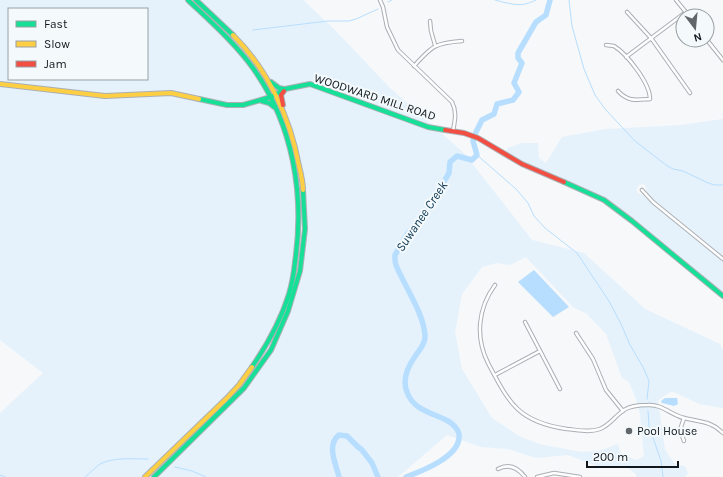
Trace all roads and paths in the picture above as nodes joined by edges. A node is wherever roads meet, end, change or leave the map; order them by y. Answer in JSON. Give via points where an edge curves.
{"nodes":[{"id":1,"x":188,"y":0,"type":"edge"},
{"id":2,"x":196,"y":0,"type":"edge"},
{"id":3,"x":380,"y":0,"type":"edge"},
{"id":4,"x":676,"y":0,"type":"edge"},
{"id":5,"x":683,"y":8,"type":"edge"},
{"id":6,"x":627,"y":12,"type":"dead end"},
{"id":7,"x":675,"y":20,"type":"edge"},
{"id":8,"x":430,"y":21,"type":"dead end"},
{"id":9,"x":651,"y":38,"type":"junction"},
{"id":10,"x":462,"y":41,"type":"dead end"},
{"id":11,"x":435,"y":45,"type":"junction"},
{"id":12,"x":606,"y":45,"type":"dead end"},
{"id":13,"x":713,"y":48,"type":"edge"},
{"id":14,"x":626,"y":57,"type":"junction"},
{"id":15,"x":723,"y":60,"type":"edge"},
{"id":16,"x":414,"y":66,"type":"junction"},
{"id":17,"x":267,"y":78,"type":"junction"},
{"id":18,"x":262,"y":83,"type":"junction"},
{"id":19,"x":0,"y":84,"type":"edge"},
{"id":20,"x":285,"y":89,"type":"junction"},
{"id":21,"x":618,"y":91,"type":"dead end"},
{"id":22,"x":690,"y":93,"type":"dead end"},
{"id":23,"x":276,"y":94,"type":"junction"},
{"id":24,"x":271,"y":97,"type":"junction"},
{"id":25,"x":259,"y":101,"type":"junction"},
{"id":26,"x":276,"y":109,"type":"junction"},
{"id":27,"x":288,"y":122,"type":"junction"},
{"id":28,"x":453,"y":131,"type":"junction"},
{"id":29,"x":642,"y":190,"type":"dead end"},
{"id":30,"x":723,"y":259,"type":"edge"},
{"id":31,"x":495,"y":285,"type":"dead end"},
{"id":32,"x":723,"y":296,"type":"edge"},
{"id":33,"x":525,"y":322,"type":"dead end"},
{"id":34,"x":576,"y":333,"type":"dead end"},
{"id":35,"x":540,"y":351,"type":"junction"},
{"id":36,"x":495,"y":375,"type":"junction"},
{"id":37,"x":560,"y":389,"type":"dead end"},
{"id":38,"x":623,"y":411,"type":"junction"},
{"id":39,"x":684,"y":418,"type":"junction"},
{"id":40,"x":723,"y":433,"type":"edge"},
{"id":41,"x":684,"y":441,"type":"dead end"},
{"id":42,"x":498,"y":469,"type":"dead end"},
{"id":43,"x":145,"y":477,"type":"edge"},
{"id":44,"x":154,"y":477,"type":"edge"},
{"id":45,"x":525,"y":477,"type":"edge"},
{"id":46,"x":537,"y":477,"type":"edge"},
{"id":47,"x":580,"y":477,"type":"edge"}],
"edges":[{"from":1,"to":18,"type":"main road","via":[[237,48]]},
{"from":2,"to":17,"type":"main road","via":[[243,46]]},
{"from":3,"to":16,"type":"street","via":[[392,40]]},
{"from":4,"to":5,"type":"street"},
{"from":6,"to":9,"type":"street"},
{"from":7,"to":9,"type":"street"},
{"from":8,"to":11,"type":"street"},
{"from":9,"to":14,"type":"street"},
{"from":9,"to":22,"type":"street"},
{"from":10,"to":11,"type":"street"},
{"from":11,"to":16,"type":"street"},
{"from":12,"to":14,"type":"street","via":[[614,46]]},
{"from":13,"to":15,"type":"street"},
{"from":14,"to":21,"type":"street","via":[[646,83],[650,99],[625,98]]},
{"from":16,"to":28,"type":"street","via":[[452,102],[456,116]]},
{"from":17,"to":20,"type":"main road","via":[[274,86]]},
{"from":17,"to":23,"type":"main road"},
{"from":18,"to":24,"type":"main road"},
{"from":18,"to":25,"type":"main road","via":[[265,96]]},
{"from":19,"to":25,"type":"main road","name":"WOODWARD MILL ROAD","via":[[105,96],[171,94],[227,105]]},
{"from":20,"to":23,"type":"main road","name":"WOODWARD MILL ROAD"},
{"from":20,"to":27,"type":"main road","via":[[281,99]]},
{"from":20,"to":28,"type":"main road","name":"WOODWARD MILL ROAD","via":[[310,84],[428,127]]},
{"from":23,"to":24,"type":"main road","name":"WOODWARD MILL ROAD"},
{"from":23,"to":27,"type":"main road"},
{"from":24,"to":25,"type":"main road","name":"WOODWARD MILL ROAD"},
{"from":24,"to":26,"type":"main road"},
{"from":25,"to":26,"type":"main road","via":[[269,103]]},
{"from":26,"to":43,"type":"main road","via":[[291,148],[298,181],[298,249],[289,292],[271,336],[230,395]]},
{"from":27,"to":44,"type":"main road","via":[[304,180],[306,214],[304,249],[285,322],[268,355],[247,385]]},
{"from":28,"to":32,"type":"main road","name":"WOODWARD MILL ROAD","via":[[478,138],[522,164],[609,203]]},
{"from":29,"to":30,"type":"street"},
{"from":31,"to":36,"type":"street","via":[[485,302],[480,327],[483,351]]},
{"from":33,"to":35,"type":"street"},
{"from":34,"to":38,"type":"street","via":[[593,359],[606,390]]},
{"from":35,"to":36,"type":"street"},
{"from":35,"to":37,"type":"street"},
{"from":36,"to":38,"type":"street","via":[[507,398],[516,408],[531,419],[548,426],[594,431],[607,425]]},
{"from":38,"to":39,"type":"street","via":[[630,407],[654,405]]},
{"from":39,"to":40,"type":"street","via":[[711,424]]},
{"from":39,"to":41,"type":"street","via":[[680,430]]},
{"from":42,"to":45,"type":"street","via":[[505,466],[514,467]]},
{"from":46,"to":47,"type":"street","via":[[557,473]]}]}
